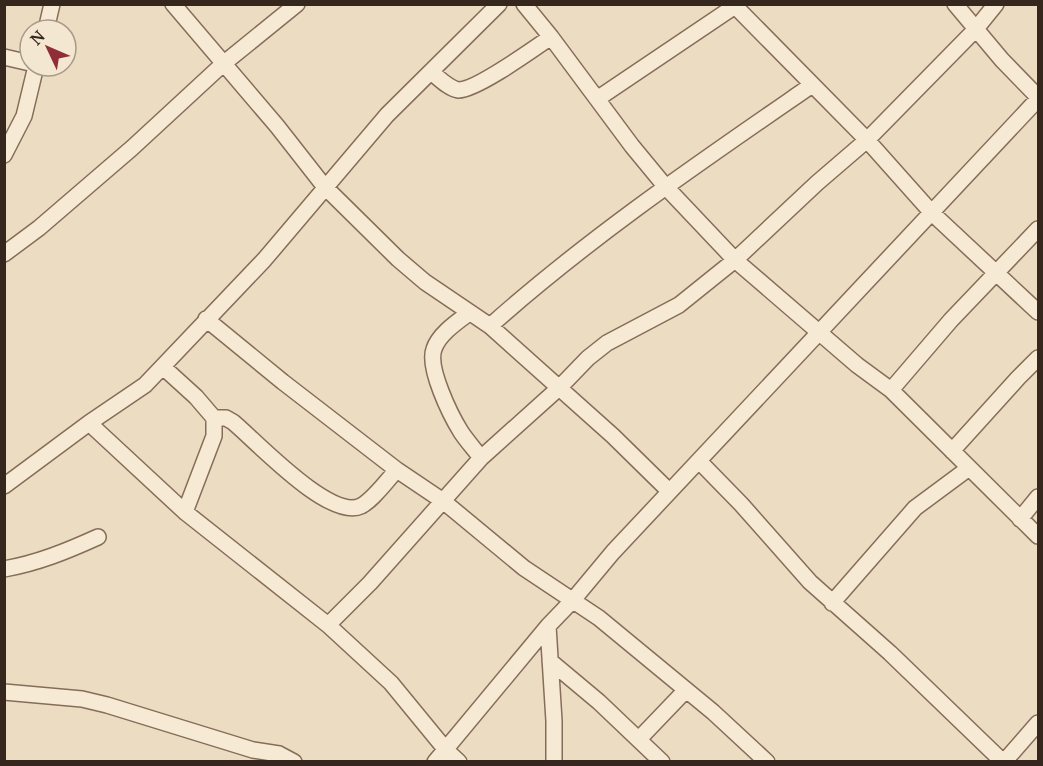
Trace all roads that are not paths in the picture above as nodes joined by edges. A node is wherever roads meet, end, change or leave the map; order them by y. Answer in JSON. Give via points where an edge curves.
{"nodes":[{"id":1,"x":173,"y":4,"type":"edge"},
{"id":2,"x":297,"y":4,"type":"edge"},
{"id":3,"x":499,"y":4,"type":"edge"},
{"id":4,"x":524,"y":4,"type":"edge"},
{"id":5,"x":955,"y":4,"type":"edge"},
{"id":6,"x":996,"y":4,"type":"edge"},
{"id":7,"x":734,"y":5,"type":"edge"},
{"id":8,"x":975,"y":30,"type":"junction"},
{"id":9,"x":551,"y":37,"type":"junction"},
{"id":10,"x":223,"y":64,"type":"junction"},
{"id":11,"x":431,"y":72,"type":"junction"},
{"id":12,"x":33,"y":78,"type":"edge"},
{"id":13,"x":812,"y":85,"type":"junction"},
{"id":14,"x":1038,"y":98,"type":"edge"},
{"id":15,"x":597,"y":99,"type":"junction"},
{"id":16,"x":867,"y":140,"type":"junction"},
{"id":17,"x":4,"y":155,"type":"edge"},
{"id":18,"x":324,"y":186,"type":"junction"},
{"id":19,"x":664,"y":186,"type":"junction"},
{"id":20,"x":932,"y":213,"type":"junction"},
{"id":21,"x":1038,"y":229,"type":"edge"},
{"id":22,"x":4,"y":254,"type":"edge"},
{"id":23,"x":735,"y":260,"type":"junction"},
{"id":24,"x":996,"y":273,"type":"junction"},
{"id":25,"x":1038,"y":312,"type":"edge"},
{"id":26,"x":470,"y":313,"type":"junction"},
{"id":27,"x":206,"y":320,"type":"junction"},
{"id":28,"x":490,"y":326,"type":"junction"},
{"id":29,"x":819,"y":332,"type":"junction"},
{"id":30,"x":1038,"y":358,"type":"edge"},
{"id":31,"x":163,"y":367,"type":"junction"},
{"id":32,"x":560,"y":387,"type":"junction"},
{"id":33,"x":891,"y":390,"type":"junction"},
{"id":34,"x":214,"y":418,"type":"junction"},
{"id":35,"x":89,"y":423,"type":"junction"},
{"id":36,"x":952,"y":451,"type":"junction"},
{"id":37,"x":481,"y":458,"type":"junction"},
{"id":38,"x":699,"y":461,"type":"junction"},
{"id":39,"x":969,"y":468,"type":"junction"},
{"id":40,"x":397,"y":470,"type":"junction"},
{"id":41,"x":4,"y":486,"type":"edge"},
{"id":42,"x":669,"y":491,"type":"junction"},
{"id":43,"x":1038,"y":497,"type":"edge"},
{"id":44,"x":443,"y":501,"type":"junction"},
{"id":45,"x":185,"y":512,"type":"junction"},
{"id":46,"x":1020,"y":519,"type":"junction"},
{"id":47,"x":1038,"y":536,"type":"edge"},
{"id":48,"x":99,"y":537,"type":"dead end"},
{"id":49,"x":4,"y":569,"type":"edge"},
{"id":50,"x":573,"y":600,"type":"junction"},
{"id":51,"x":832,"y":603,"type":"junction"},
{"id":52,"x":328,"y":625,"type":"junction"},
{"id":53,"x":548,"y":626,"type":"junction"},
{"id":54,"x":550,"y":661,"type":"junction"},
{"id":55,"x":686,"y":691,"type":"junction"},
{"id":56,"x":4,"y":692,"type":"edge"},
{"id":57,"x":1038,"y":723,"type":"edge"},
{"id":58,"x":639,"y":739,"type":"junction"},
{"id":59,"x":446,"y":750,"type":"junction"},
{"id":60,"x":294,"y":762,"type":"edge"},
{"id":61,"x":435,"y":762,"type":"edge"},
{"id":62,"x":459,"y":762,"type":"edge"},
{"id":63,"x":554,"y":762,"type":"edge"},
{"id":64,"x":662,"y":762,"type":"edge"},
{"id":65,"x":767,"y":762,"type":"edge"},
{"id":66,"x":1004,"y":762,"type":"edge"}],
"edges":[{"from":1,"to":10,"type":"street"},
{"from":2,"to":10,"type":"street"},
{"from":3,"to":11,"type":"street"},
{"from":4,"to":9,"type":"street"},
{"from":5,"to":8,"type":"street"},
{"from":6,"to":8,"type":"street"},
{"from":7,"to":13,"type":"street"},
{"from":7,"to":15,"type":"street"},
{"from":8,"to":14,"type":"street"},
{"from":8,"to":16,"type":"street"},
{"from":9,"to":11,"type":"street","via":[[476,85],[460,90],[451,88]]},
{"from":9,"to":15,"type":"street"},
{"from":10,"to":18,"type":"street"},
{"from":10,"to":22,"type":"street","via":[[132,148]]},
{"from":11,"to":18,"type":"street"},
{"from":12,"to":17,"type":"street","via":[[24,116]]},
{"from":13,"to":16,"type":"street"},
{"from":13,"to":19,"type":"street"},
{"from":14,"to":20,"type":"street"},
{"from":15,"to":19,"type":"street"},
{"from":16,"to":20,"type":"street"},
{"from":16,"to":23,"type":"street"},
{"from":18,"to":26,"type":"street","via":[[398,259]]},
{"from":18,"to":27,"type":"street","via":[[264,260]]},
{"from":19,"to":23,"type":"street"},
{"from":19,"to":28,"type":"street"},
{"from":20,"to":24,"type":"street"},
{"from":20,"to":29,"type":"street"},
{"from":21,"to":24,"type":"street"},
{"from":23,"to":29,"type":"street"},
{"from":23,"to":32,"type":"street","via":[[678,305],[607,343]]},
{"from":24,"to":25,"type":"street"},
{"from":24,"to":33,"type":"street"},
{"from":26,"to":28,"type":"street"},
{"from":26,"to":37,"type":"street","via":[[442,337],[434,349],[433,362],[449,408]]},
{"from":27,"to":31,"type":"street"},
{"from":27,"to":40,"type":"street"},
{"from":28,"to":32,"type":"street"},
{"from":29,"to":33,"type":"street"},
{"from":29,"to":38,"type":"street"},
{"from":30,"to":36,"type":"street"},
{"from":31,"to":34,"type":"street"},
{"from":31,"to":35,"type":"street","via":[[145,386]]},
{"from":32,"to":37,"type":"street"},
{"from":32,"to":42,"type":"street"},
{"from":33,"to":36,"type":"street"},
{"from":34,"to":40,"type":"street","via":[[233,422],[308,487],[341,506],[359,507]]},
{"from":34,"to":45,"type":"street","via":[[214,436]]},
{"from":35,"to":41,"type":"street"},
{"from":35,"to":45,"type":"street"},
{"from":36,"to":39,"type":"street"},
{"from":37,"to":44,"type":"street"},
{"from":38,"to":42,"type":"street"},
{"from":38,"to":51,"type":"street"},
{"from":39,"to":46,"type":"street"},
{"from":39,"to":51,"type":"street","via":[[915,508]]},
{"from":40,"to":44,"type":"street"},
{"from":42,"to":50,"type":"street"},
{"from":43,"to":46,"type":"street"},
{"from":44,"to":50,"type":"street","via":[[524,568]]},
{"from":44,"to":52,"type":"street"},
{"from":45,"to":52,"type":"street"},
{"from":46,"to":47,"type":"street"},
{"from":48,"to":49,"type":"street","via":[[54,557]]},
{"from":50,"to":53,"type":"street"},
{"from":50,"to":55,"type":"street"},
{"from":51,"to":66,"type":"street","via":[[890,652]]},
{"from":52,"to":59,"type":"street","via":[[391,683]]},
{"from":53,"to":54,"type":"street"},
{"from":53,"to":59,"type":"street"},
{"from":54,"to":58,"type":"street"},
{"from":54,"to":63,"type":"street"},
{"from":55,"to":58,"type":"street"},
{"from":55,"to":65,"type":"street"},
{"from":56,"to":60,"type":"street","via":[[107,705],[253,750],[279,754]]},
{"from":57,"to":66,"type":"street"},
{"from":58,"to":64,"type":"street"},
{"from":59,"to":61,"type":"street"},
{"from":59,"to":62,"type":"street"}]}
